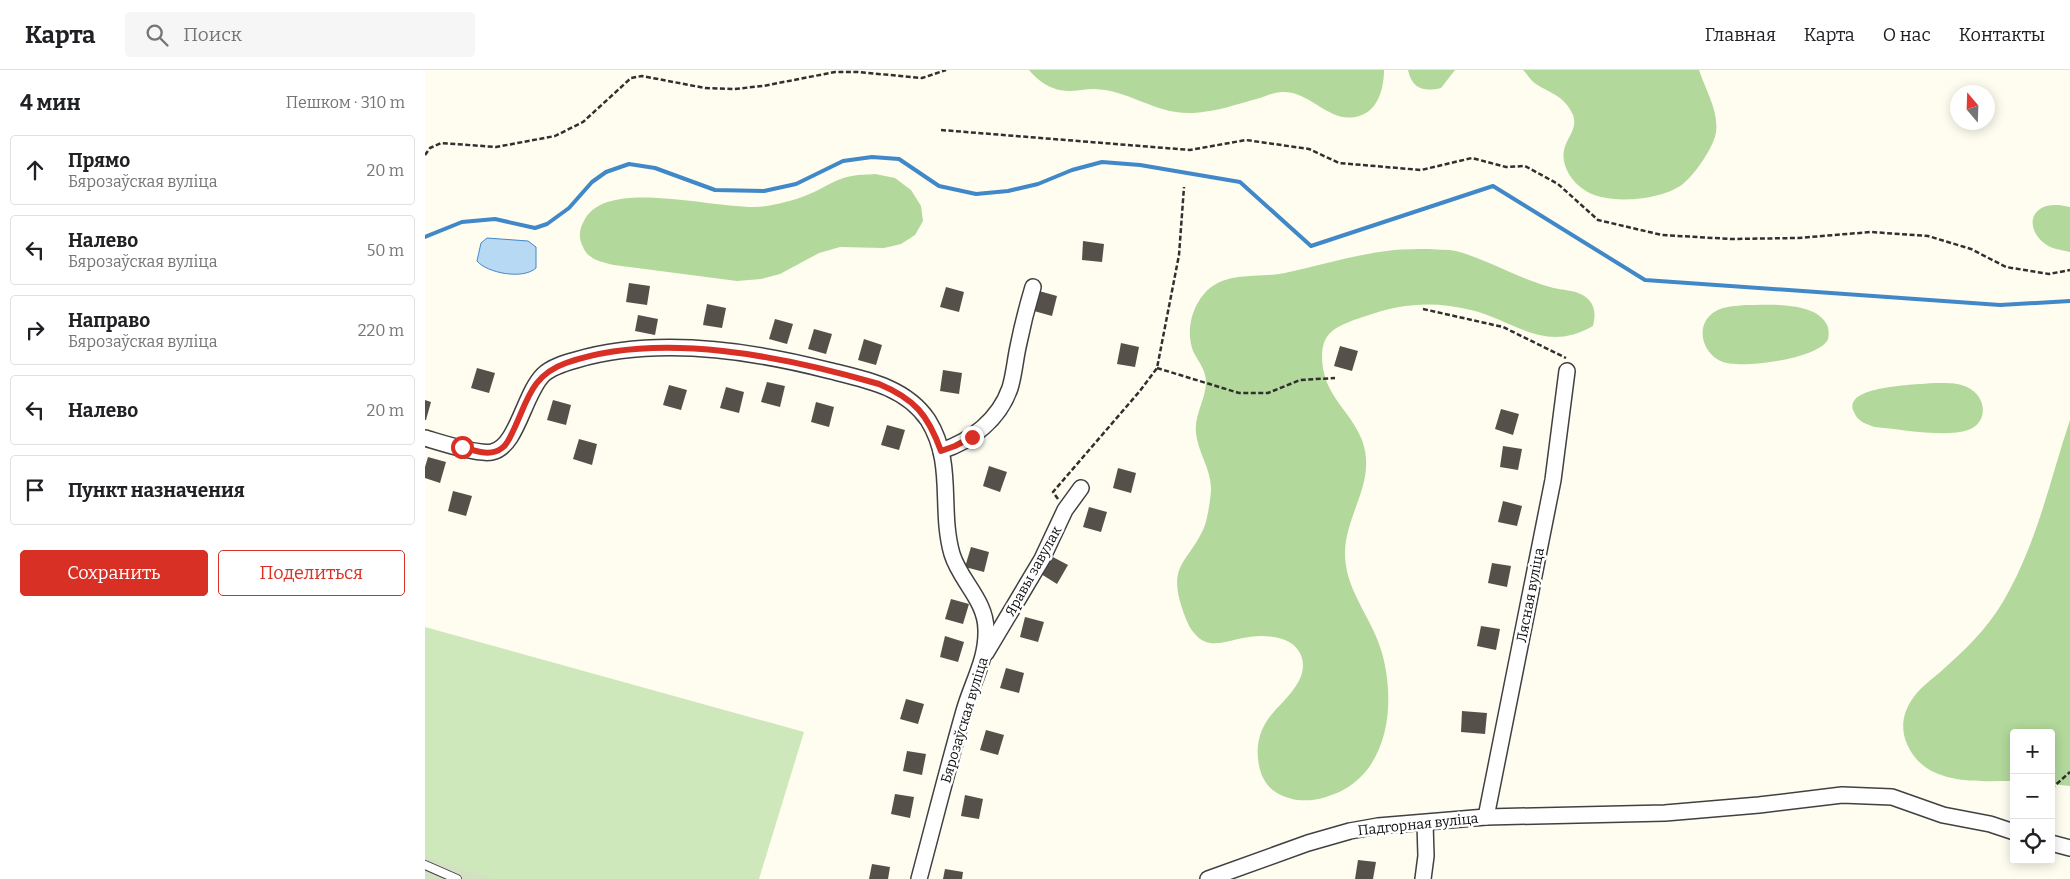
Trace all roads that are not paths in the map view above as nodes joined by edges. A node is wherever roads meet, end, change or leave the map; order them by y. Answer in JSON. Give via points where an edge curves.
{"nodes":[{"id":1,"x":1033,"y":287,"type":"dead end"},
{"id":2,"x":1567,"y":371,"type":"road end"},
{"id":3,"x":425,"y":438,"type":"edge"},
{"id":4,"x":941,"y":451,"type":"junction"},
{"id":5,"x":1081,"y":488,"type":"dead end"},
{"id":6,"x":985,"y":654,"type":"junction"},
{"id":7,"x":1486,"y":817,"type":"junction"},
{"id":8,"x":1425,"y":824,"type":"junction"},
{"id":9,"x":2010,"y":831,"type":"edge"},
{"id":10,"x":2055,"y":844,"type":"edge"},
{"id":11,"x":2070,"y":848,"type":"edge"},
{"id":12,"x":425,"y":866,"type":"edge"},
{"id":13,"x":457,"y":879,"type":"edge"},
{"id":14,"x":919,"y":879,"type":"edge"},
{"id":15,"x":1208,"y":879,"type":"edge"},
{"id":16,"x":1423,"y":879,"type":"edge"}],
"edges":[{"from":1,"to":4,"type":"street","via":[[1005,401],[972,437]]},
{"from":2,"to":7,"type":"street","name":"Лясная вуліца","via":[[1553,480]]},
{"from":3,"to":4,"type":"street","name":"Бярозаўская вуліца","via":[[481,452],[503,448],[529,394],[545,373],[597,354],[667,348],[761,356],[895,390],[922,412]]},
{"from":4,"to":6,"type":"street","name":"Бярозаўская вуліца","via":[[946,476],[949,540],[961,574],[983,613]]},
{"from":5,"to":6,"type":"street","name":"Яравы завулак","via":[[1065,510],[1042,559]]},
{"from":6,"to":14,"type":"street","name":"Бярозаўская вуліца","via":[[967,702]]},
{"from":7,"to":8,"type":"street","name":"Падгорная вуліца"},
{"from":7,"to":9,"type":"street","name":"Падгорная вуліца","via":[[1665,813],[1868,795],[1892,797],[1943,815]]},
{"from":8,"to":15,"type":"street","name":"Падгорная вуліца","via":[[1350,831]]},
{"from":8,"to":16,"type":"street"},
{"from":10,"to":11,"type":"street"},
{"from":12,"to":13,"type":"lane"}]}
